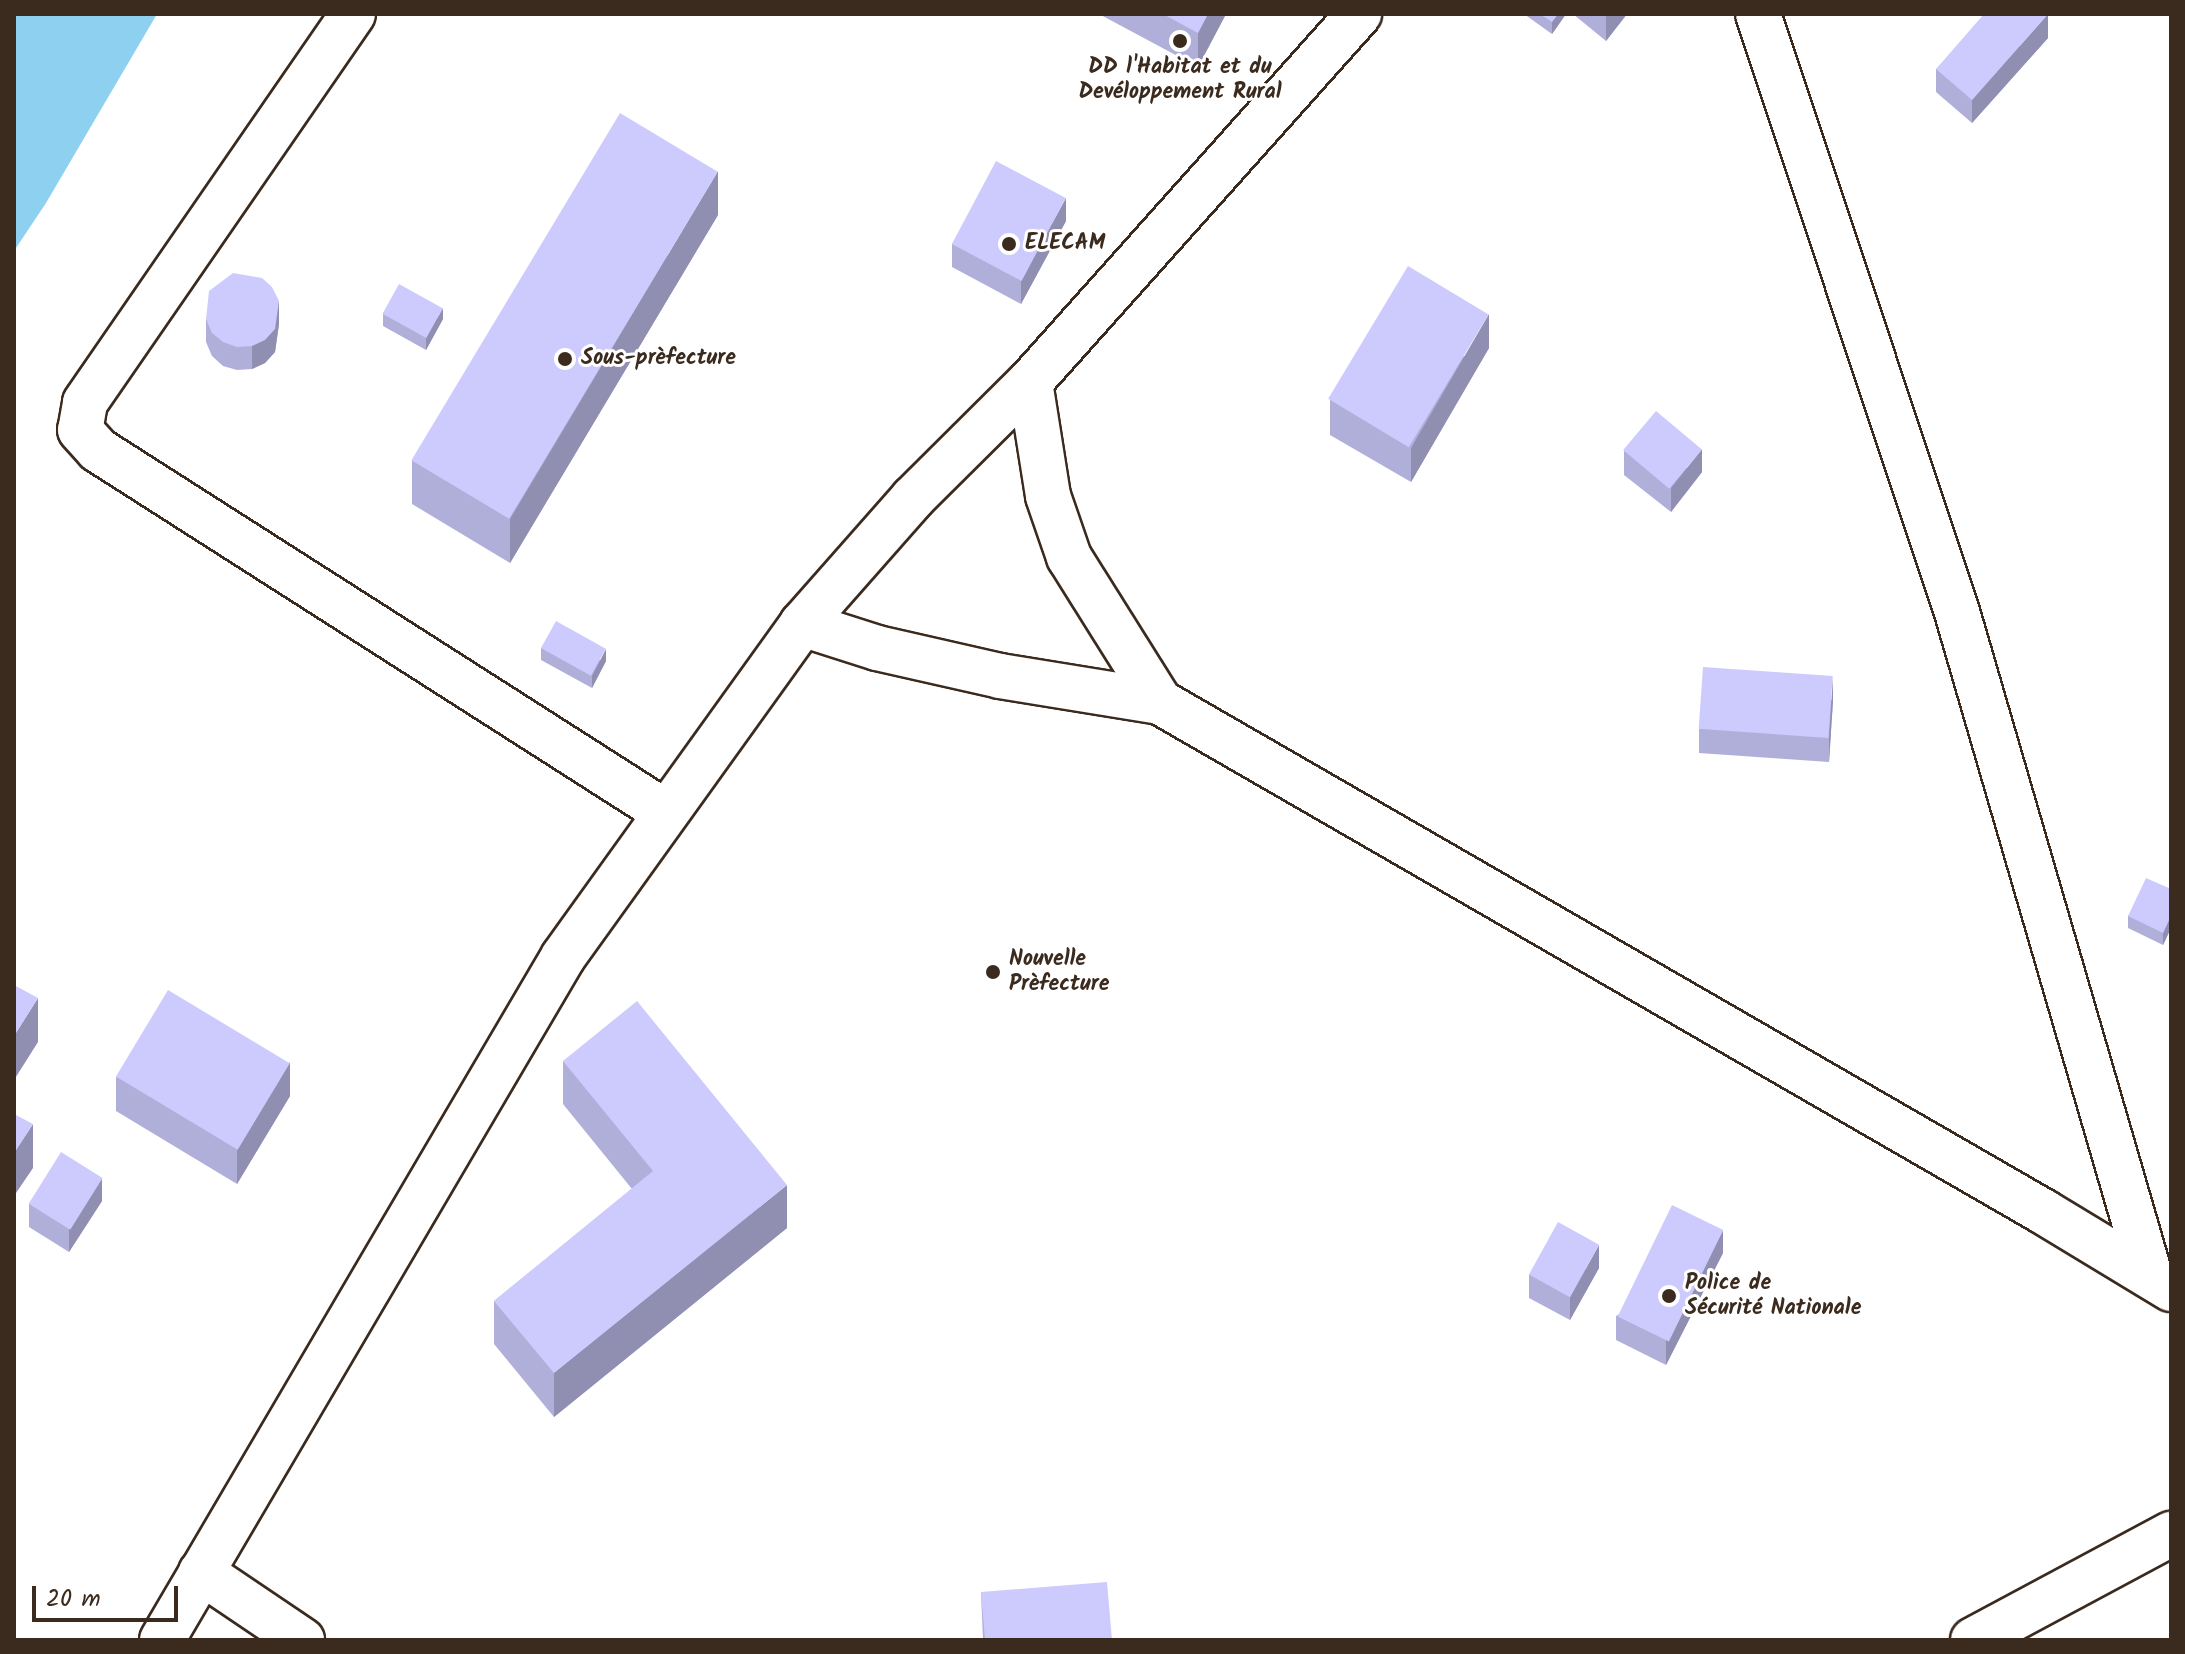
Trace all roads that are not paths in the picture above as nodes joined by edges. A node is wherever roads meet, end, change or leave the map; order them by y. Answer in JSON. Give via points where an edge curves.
{"nodes":[{"id":1,"x":353,"y":14,"type":"edge"},
{"id":2,"x":1359,"y":14,"type":"edge"},
{"id":3,"x":1758,"y":14,"type":"edge"},
{"id":4,"x":1030,"y":382,"type":"junction"},
{"id":5,"x":802,"y":624,"type":"junction"},
{"id":6,"x":1160,"y":702,"type":"junction"},
{"id":7,"x":665,"y":812,"type":"junction"},
{"id":8,"x":2160,"y":1282,"type":"edge"},
{"id":9,"x":2171,"y":1534,"type":"edge"},
{"id":10,"x":201,"y":1572,"type":"junction"},
{"id":11,"x":162,"y":1640,"type":"edge"},
{"id":12,"x":302,"y":1640,"type":"edge"},
{"id":13,"x":1973,"y":1640,"type":"edge"}],
"edges":[{"from":1,"to":7,"type":"street","via":[[85,403],[80,430],[98,450]]},
{"from":2,"to":4,"type":"street"},
{"from":3,"to":8,"type":"street","via":[[1957,612]]},
{"from":4,"to":5,"type":"street","via":[[913,498]]},
{"from":4,"to":6,"type":"street","via":[[1048,496],[1069,557]]},
{"from":5,"to":6,"type":"street","via":[[877,648],[1000,676]]},
{"from":5,"to":7,"type":"street"},
{"from":6,"to":8,"type":"street"},
{"from":7,"to":10,"type":"street","via":[[563,957]]},
{"from":9,"to":13,"type":"street"},
{"from":10,"to":11,"type":"street"},
{"from":10,"to":12,"type":"street"}]}
